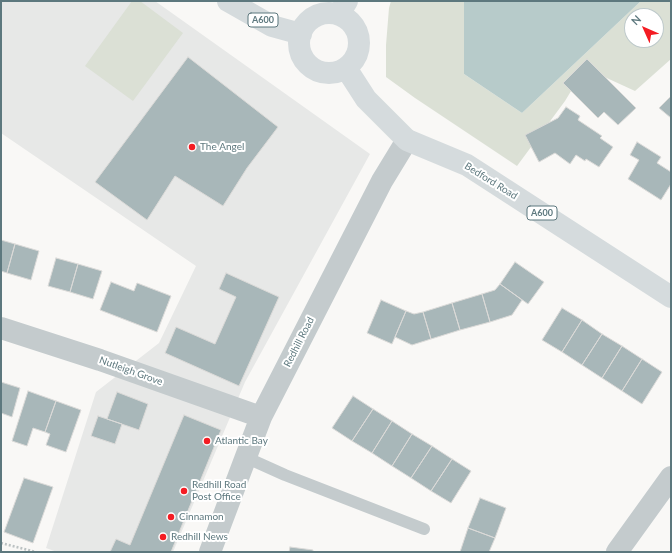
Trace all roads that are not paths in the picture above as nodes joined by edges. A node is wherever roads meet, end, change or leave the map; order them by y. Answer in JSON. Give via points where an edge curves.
{"nodes":[{"id":1,"x":228,"y":1,"type":"edge"},
{"id":2,"x":343,"y":8,"type":"edge"},
{"id":3,"x":301,"y":34,"type":"junction"},
{"id":4,"x":346,"y":68,"type":"junction"},
{"id":5,"x":407,"y":140,"type":"junction"},
{"id":6,"x":671,"y":297,"type":"edge"},
{"id":7,"x":1,"y":328,"type":"edge"},
{"id":8,"x":260,"y":418,"type":"junction"},
{"id":9,"x":245,"y":457,"type":"junction"},
{"id":10,"x":671,"y":477,"type":"edge"},
{"id":11,"x":424,"y":529,"type":"dead end"},
{"id":12,"x":210,"y":552,"type":"edge"},
{"id":13,"x":617,"y":552,"type":"edge"}],
"edges":[{"from":1,"to":3,"type":"main road","number":"A600","via":[[272,26]]},
{"from":2,"to":3,"type":"main road","via":[[311,19]]},
{"from":2,"to":4,"type":"main road","via":[[347,19],[358,34],[359,44],[353,61]]},
{"from":3,"to":4,"type":"main road","via":[[301,52],[311,67],[328,73]]},
{"from":4,"to":5,"type":"main road","name":"Bedford Road","number":"A600","via":[[366,99]]},
{"from":5,"to":6,"type":"main road","name":"Bedford Road","number":"A600","via":[[468,165]]},
{"from":5,"to":8,"type":"street","name":"Redhill Road","via":[[382,181]]},
{"from":7,"to":8,"type":"street","name":"Nutleigh Grove","via":[[100,360]]},
{"from":8,"to":9,"type":"street","name":"Redhill Road"},
{"from":9,"to":11,"type":"lane"},
{"from":9,"to":12,"type":"street","name":"Redhill Road"},
{"from":10,"to":13,"type":"street"}]}
